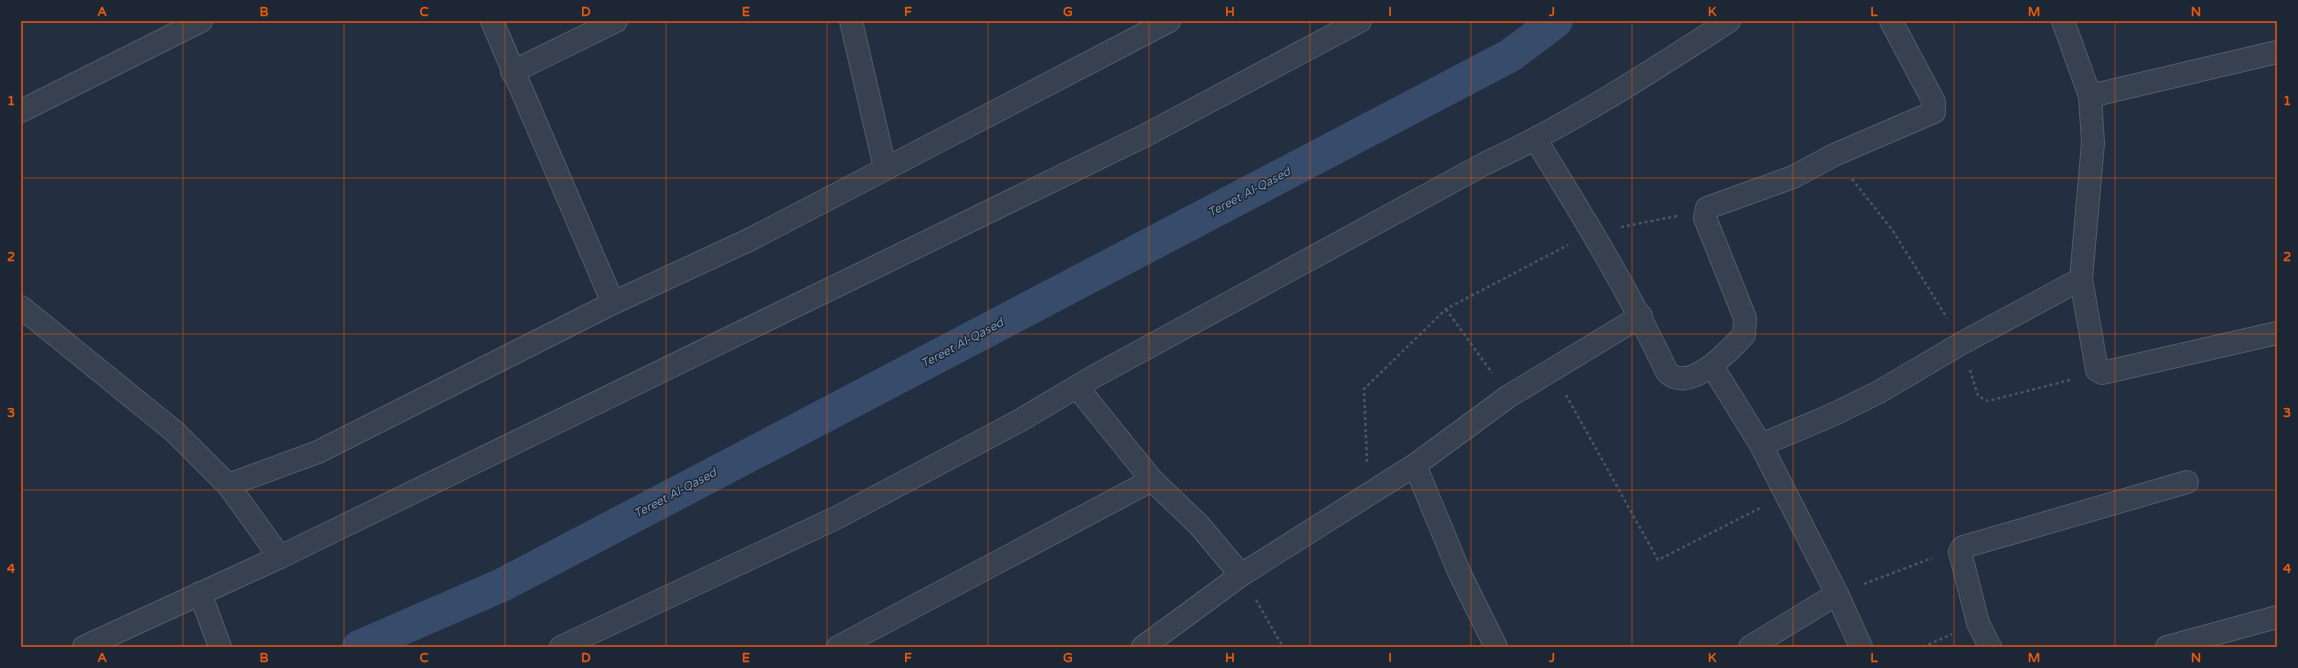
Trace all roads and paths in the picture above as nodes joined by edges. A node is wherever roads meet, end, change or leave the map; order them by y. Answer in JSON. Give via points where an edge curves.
{"nodes":[{"id":1,"x":201,"y":21,"type":"edge"},
{"id":2,"x":492,"y":21,"type":"edge"},
{"id":3,"x":616,"y":21,"type":"edge"},
{"id":4,"x":850,"y":21,"type":"edge"},
{"id":5,"x":1169,"y":21,"type":"edge"},
{"id":6,"x":1360,"y":21,"type":"edge"},
{"id":7,"x":1729,"y":21,"type":"edge"},
{"id":8,"x":1891,"y":21,"type":"edge"},
{"id":9,"x":2063,"y":21,"type":"edge"},
{"id":10,"x":2277,"y":52,"type":"edge"},
{"id":11,"x":512,"y":72,"type":"junction"},
{"id":12,"x":2090,"y":96,"type":"junction"},
{"id":13,"x":21,"y":111,"type":"edge"},
{"id":14,"x":1536,"y":140,"type":"junction"},
{"id":15,"x":1834,"y":155,"type":"junction"},
{"id":16,"x":885,"y":168,"type":"junction"},
{"id":17,"x":1705,"y":211,"type":"junction"},
{"id":18,"x":1594,"y":232,"type":"junction"},
{"id":19,"x":2080,"y":279,"type":"junction"},
{"id":20,"x":613,"y":303,"type":"junction"},
{"id":21,"x":21,"y":307,"type":"edge"},
{"id":22,"x":1446,"y":309,"type":"junction"},
{"id":23,"x":1641,"y":316,"type":"junction"},
{"id":24,"x":2277,"y":333,"type":"edge"},
{"id":25,"x":1962,"y":343,"type":"junction"},
{"id":26,"x":1712,"y":366,"type":"junction"},
{"id":27,"x":1551,"y":369,"type":"junction"},
{"id":28,"x":2100,"y":373,"type":"junction"},
{"id":29,"x":1078,"y":387,"type":"junction"},
{"id":30,"x":1509,"y":396,"type":"junction"},
{"id":31,"x":1761,"y":445,"type":"junction"},
{"id":32,"x":1415,"y":465,"type":"junction"},
{"id":33,"x":1152,"y":480,"type":"junction"},
{"id":34,"x":2187,"y":482,"type":"dead end"},
{"id":35,"x":228,"y":485,"type":"junction"},
{"id":36,"x":1787,"y":494,"type":"junction"},
{"id":37,"x":1369,"y":495,"type":"junction"},
{"id":38,"x":1963,"y":547,"type":"junction"},
{"id":39,"x":280,"y":557,"type":"junction"},
{"id":40,"x":1241,"y":575,"type":"junction"},
{"id":41,"x":200,"y":593,"type":"junction"},
{"id":42,"x":1837,"y":594,"type":"junction"},
{"id":43,"x":2277,"y":617,"type":"edge"},
{"id":44,"x":217,"y":639,"type":"edge"},
{"id":45,"x":844,"y":646,"type":"edge"},
{"id":46,"x":84,"y":647,"type":"edge"},
{"id":47,"x":561,"y":647,"type":"edge"},
{"id":48,"x":1143,"y":647,"type":"edge"},
{"id":49,"x":1283,"y":647,"type":"edge"},
{"id":50,"x":1496,"y":647,"type":"edge"},
{"id":51,"x":1750,"y":647,"type":"edge"},
{"id":52,"x":1861,"y":647,"type":"edge"},
{"id":53,"x":1990,"y":647,"type":"edge"},
{"id":54,"x":2168,"y":647,"type":"edge"}],
"edges":[{"from":1,"to":13,"type":"street"},
{"from":2,"to":11,"type":"street"},
{"from":3,"to":11,"type":"street"},
{"from":4,"to":16,"type":"street"},
{"from":5,"to":16,"type":"street"},
{"from":6,"to":39,"type":"street","via":[[1146,135]]},
{"from":7,"to":14,"type":"street"},
{"from":8,"to":15,"type":"street","via":[[1934,102],[1934,112]]},
{"from":9,"to":12,"type":"street"},
{"from":10,"to":12,"type":"street"},
{"from":11,"to":20,"type":"street"},
{"from":12,"to":19,"type":"street","via":[[2093,143]]},
{"from":14,"to":18,"type":"street"},
{"from":14,"to":29,"type":"street","via":[[1486,163]]},
{"from":15,"to":17,"type":"street","via":[[1793,177]]},
{"from":15,"to":25,"type":"path","via":[[1893,231]]},
{"from":16,"to":20,"type":"street","via":[[749,240]]},
{"from":17,"to":18,"type":"path"},
{"from":17,"to":26,"type":"street","via":[[1705,218],[1745,318],[1744,335]]},
{"from":18,"to":22,"type":"path"},
{"from":18,"to":23,"type":"street"},
{"from":19,"to":25,"type":"street"},
{"from":19,"to":28,"type":"street","via":[[2097,370]]},
{"from":20,"to":35,"type":"street","via":[[318,452]]},
{"from":21,"to":35,"type":"street","via":[[176,432]]},
{"from":22,"to":30,"type":"path"},
{"from":22,"to":37,"type":"path","via":[[1364,389]]},
{"from":23,"to":26,"type":"street","via":[[1667,372],[1672,377],[1684,378]]},
{"from":23,"to":27,"type":"street"},
{"from":24,"to":28,"type":"street"},
{"from":25,"to":28,"type":"path","via":[[1978,396],[1988,401]]},
{"from":25,"to":31,"type":"street","via":[[1879,392]]},
{"from":26,"to":31,"type":"street"},
{"from":27,"to":30,"type":"street"},
{"from":27,"to":36,"type":"path","via":[[1658,560]]},
{"from":29,"to":33,"type":"street"},
{"from":29,"to":47,"type":"street","via":[[838,517]]},
{"from":30,"to":32,"type":"street"},
{"from":31,"to":36,"type":"street"},
{"from":32,"to":37,"type":"street"},
{"from":32,"to":50,"type":"street","via":[[1460,574]]},
{"from":33,"to":40,"type":"street","via":[[1199,526]]},
{"from":33,"to":45,"type":"street"},
{"from":34,"to":38,"type":"street"},
{"from":35,"to":39,"type":"street"},
{"from":36,"to":42,"type":"street"},
{"from":37,"to":40,"type":"street"},
{"from":38,"to":42,"type":"path"},
{"from":38,"to":53,"type":"street","via":[[1960,552],[1978,623]]},
{"from":39,"to":41,"type":"street"},
{"from":40,"to":48,"type":"street"},
{"from":40,"to":49,"type":"path"},
{"from":41,"to":44,"type":"street"},
{"from":41,"to":46,"type":"street"},
{"from":42,"to":51,"type":"street"},
{"from":42,"to":52,"type":"street"},
{"from":43,"to":54,"type":"street"}]}
